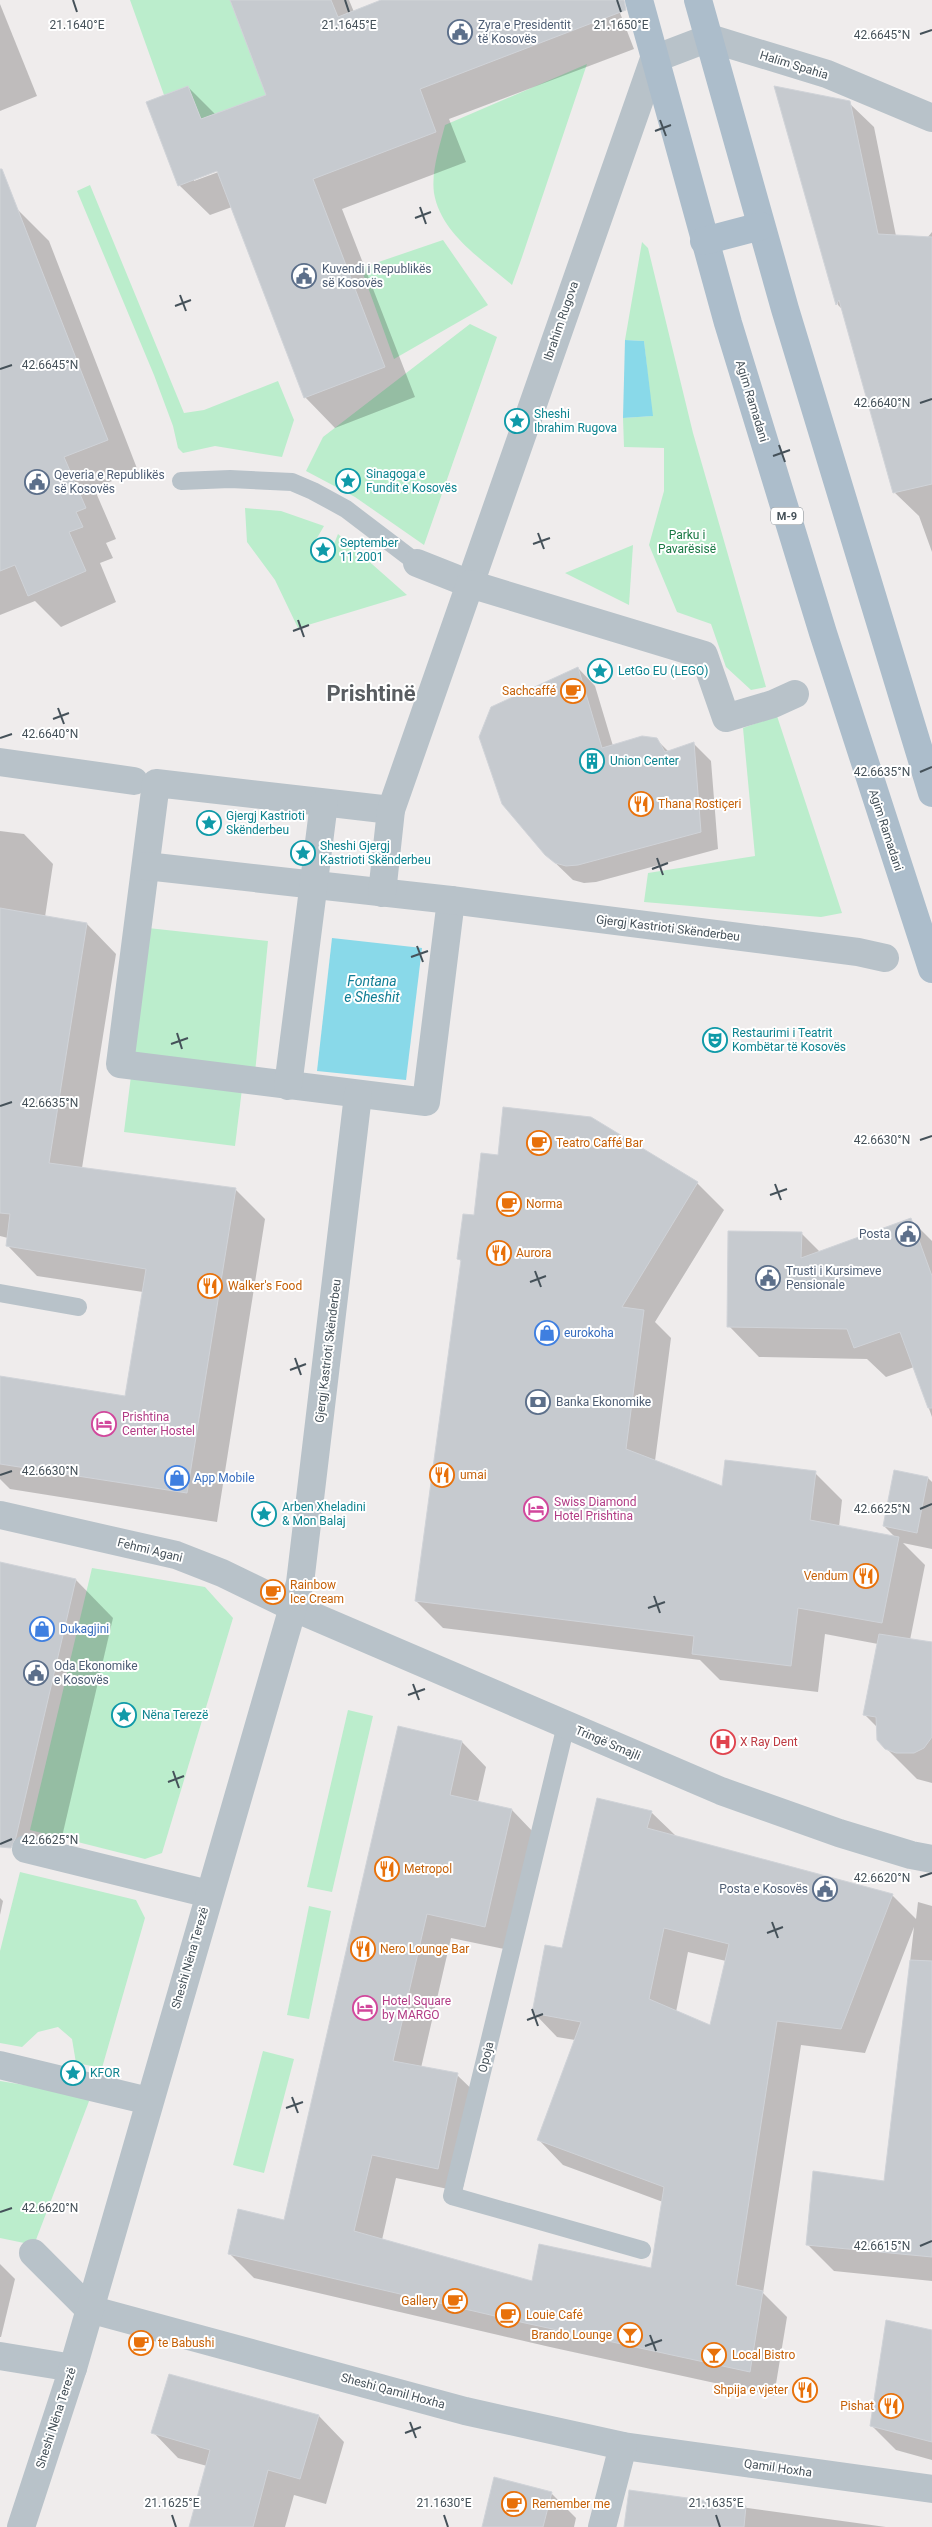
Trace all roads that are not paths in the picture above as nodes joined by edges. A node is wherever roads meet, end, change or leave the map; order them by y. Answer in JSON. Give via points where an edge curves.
{"nodes":[{"id":1,"x":639,"y":0,"type":"edge"},
{"id":2,"x":698,"y":0,"type":"edge"},
{"id":3,"x":709,"y":38,"type":"junction"},
{"id":4,"x":654,"y":59,"type":"junction"},
{"id":5,"x":932,"y":118,"type":"edge"},
{"id":6,"x":761,"y":226,"type":"junction"},
{"id":7,"x":704,"y":241,"type":"junction"},
{"id":8,"x":181,"y":481,"type":"dead end"},
{"id":9,"x":417,"y":563,"type":"joint"},
{"id":10,"x":470,"y":584,"type":"junction"},
{"id":11,"x":795,"y":694,"type":"dead end"},
{"id":12,"x":0,"y":762,"type":"edge"},
{"id":13,"x":134,"y":781,"type":"dead end"},
{"id":14,"x":932,"y":793,"type":"edge"},
{"id":15,"x":324,"y":803,"type":"junction"},
{"id":16,"x":391,"y":810,"type":"junction"},
{"id":17,"x":146,"y":866,"type":"junction"},
{"id":18,"x":314,"y":885,"type":"junction"},
{"id":19,"x":382,"y":893,"type":"junction"},
{"id":20,"x":451,"y":900,"type":"junction"},
{"id":21,"x":885,"y":958,"type":"dead end"},
{"id":22,"x":932,"y":969,"type":"edge"},
{"id":23,"x":288,"y":1086,"type":"junction"},
{"id":24,"x":358,"y":1095,"type":"junction"},
{"id":25,"x":0,"y":1293,"type":"edge"},
{"id":26,"x":78,"y":1306,"type":"dead end"},
{"id":27,"x":0,"y":1516,"type":"edge"},
{"id":28,"x":292,"y":1607,"type":"junction"},
{"id":29,"x":566,"y":1725,"type":"junction"},
{"id":30,"x":26,"y":1849,"type":"dead end"},
{"id":31,"x":932,"y":1860,"type":"edge"},
{"id":32,"x":209,"y":1894,"type":"junction"},
{"id":33,"x":0,"y":2065,"type":"edge"},
{"id":34,"x":149,"y":2101,"type":"junction"},
{"id":35,"x":642,"y":2250,"type":"dead end"},
{"id":36,"x":33,"y":2253,"type":"dead end"},
{"id":37,"x":89,"y":2309,"type":"junction"},
{"id":38,"x":0,"y":2356,"type":"edge"},
{"id":39,"x":73,"y":2368,"type":"junction"},
{"id":40,"x":623,"y":2446,"type":"junction"},
{"id":41,"x":932,"y":2489,"type":"edge"},
{"id":42,"x":21,"y":2527,"type":"edge"},
{"id":43,"x":602,"y":2527,"type":"edge"}],
"edges":[{"from":1,"to":4,"type":"main road","name":"Agim Ramadani","number":"M-9"},
{"from":2,"to":3,"type":"main road"},
{"from":3,"to":4,"type":"street"},
{"from":3,"to":5,"type":"street","name":"Halim Spahia","via":[[827,74]]},
{"from":3,"to":6,"type":"main road"},
{"from":4,"to":7,"type":"main road","name":"Agim Ramadani","number":"M-9"},
{"from":4,"to":10,"type":"street","name":"Ibrahim Rugova"},
{"from":6,"to":7,"type":"main road"},
{"from":6,"to":14,"type":"main road"},
{"from":7,"to":22,"type":"main road","name":"Agim Ramadani","number":"M-9","via":[[823,633]]},
{"from":8,"to":9,"type":"lane","via":[[292,482],[346,509]]},
{"from":9,"to":10,"type":"street"},
{"from":10,"to":11,"type":"street","via":[[704,655],[726,718]]},
{"from":10,"to":16,"type":"street"},
{"from":12,"to":13,"type":"street"},
{"from":15,"to":16,"type":"street"},
{"from":15,"to":17,"type":"street","via":[[156,784]]},
{"from":15,"to":18,"type":"street"},
{"from":16,"to":19,"type":"street"},
{"from":17,"to":18,"type":"street","name":"Gjergj Kastrioti Skënderbeu"},
{"from":17,"to":23,"type":"street","via":[[120,1064]]},
{"from":18,"to":19,"type":"street","name":"Gjergj Kastrioti Skënderbeu"},
{"from":18,"to":23,"type":"street"},
{"from":19,"to":20,"type":"street","name":"Gjergj Kastrioti Skënderbeu"},
{"from":20,"to":21,"type":"street","name":"Gjergj Kastrioti Skënderbeu"},
{"from":20,"to":24,"type":"street","via":[[426,1102]]},
{"from":23,"to":24,"type":"street"},
{"from":24,"to":28,"type":"street","name":"Gjergj Kastrioti Skënderbeu","via":[[300,1583]]},
{"from":25,"to":26,"type":"lane"},
{"from":27,"to":28,"type":"street","name":"Fehmi Agani","via":[[176,1555]]},
{"from":28,"to":29,"type":"street","name":"Tringë Smajli"},
{"from":28,"to":32,"type":"street","name":"Sheshi Nëna Terezë"},
{"from":29,"to":31,"type":"street","name":"Tringë Smajli","via":[[721,1791],[839,1833]]},
{"from":29,"to":35,"type":"lane","name":"Opoja","via":[[452,2196]]},
{"from":30,"to":32,"type":"street"},
{"from":32,"to":34,"type":"street","name":"Sheshi Nëna Terezë"},
{"from":33,"to":34,"type":"street"},
{"from":34,"to":37,"type":"street","name":"Sheshi Nëna Terezë"},
{"from":36,"to":37,"type":"street"},
{"from":37,"to":39,"type":"street","name":"Sheshi Nëna Terezë"},
{"from":37,"to":40,"type":"street","name":"Sheshi Qamil Hoxha","via":[[465,2411]]},
{"from":38,"to":39,"type":"street"},
{"from":39,"to":42,"type":"street","name":"Sheshi Nëna Terezë"},
{"from":40,"to":41,"type":"street","name":"Qamil Hoxha"},
{"from":40,"to":43,"type":"street"}]}
